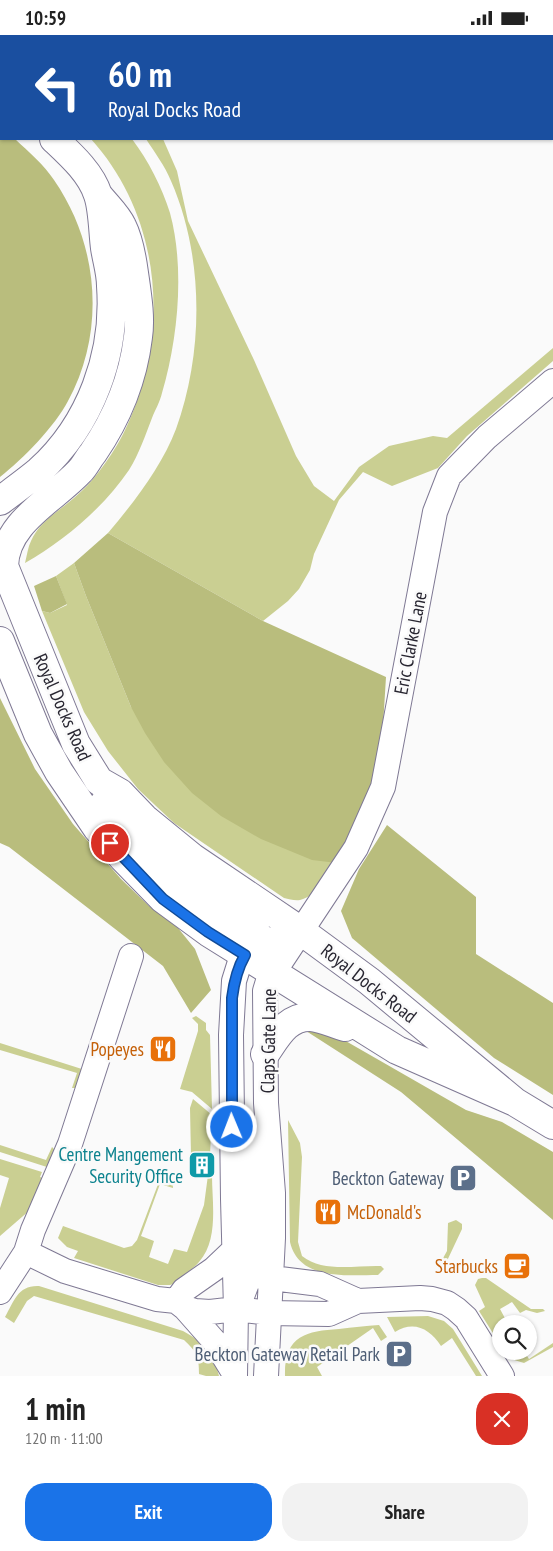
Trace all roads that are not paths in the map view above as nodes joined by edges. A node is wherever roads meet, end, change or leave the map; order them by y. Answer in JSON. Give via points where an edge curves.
{"nodes":[{"id":1,"x":55,"y":140,"type":"edge"},
{"id":2,"x":99,"y":196,"type":"junction"},
{"id":3,"x":553,"y":381,"type":"edge"},
{"id":4,"x":0,"y":501,"type":"edge"},
{"id":5,"x":0,"y":641,"type":"edge"},
{"id":6,"x":99,"y":781,"type":"junction"},
{"id":7,"x":301,"y":931,"type":"junction"},
{"id":8,"x":254,"y":948,"type":"junction"},
{"id":9,"x":131,"y":957,"type":"dead end"},
{"id":10,"x":274,"y":973,"type":"junction"},
{"id":11,"x":370,"y":1033,"type":"junction"},
{"id":12,"x":265,"y":1054,"type":"junction"},
{"id":13,"x":515,"y":1103,"type":"junction"},
{"id":14,"x":553,"y":1125,"type":"edge"},
{"id":15,"x":234,"y":1250,"type":"junction"},
{"id":16,"x":26,"y":1252,"type":"junction"},
{"id":17,"x":252,"y":1275,"type":"junction"},
{"id":18,"x":0,"y":1292,"type":"edge"},
{"id":19,"x":358,"y":1301,"type":"junction"},
{"id":20,"x":180,"y":1305,"type":"junction"},
{"id":21,"x":236,"y":1309,"type":"junction"},
{"id":22,"x":269,"y":1313,"type":"junction"},
{"id":23,"x":235,"y":1374,"type":"edge"},
{"id":24,"x":266,"y":1376,"type":"edge"},
{"id":25,"x":502,"y":1376,"type":"edge"}],
"edges":[{"from":1,"to":2,"type":"highway","via":[[90,179]]},
{"from":2,"to":4,"type":"highway","via":[[111,284],[110,331],[104,367],[92,401],[61,448],[40,470]]},
{"from":2,"to":6,"type":"highway","name":"Royal Docks Road","via":[[122,225],[132,255],[138,307],[134,359],[122,401],[101,440],[80,471],[22,523],[4,554],[4,566],[76,744]]},
{"from":3,"to":7,"type":"street","name":"Eric Clarke Lane","via":[[487,437],[449,476],[442,491],[435,513],[383,787],[356,848]]},
{"from":5,"to":8,"type":"highway","name":"Royal Docks Road","via":[[38,734],[97,828],[163,899],[208,932]]},
{"from":6,"to":7,"type":"highway","name":"Royal Docks Road","via":[[120,793],[144,818],[193,858]]},
{"from":6,"to":8,"type":"highway","via":[[106,804],[154,856],[186,885],[257,935]]},
{"from":7,"to":8,"type":"street"},
{"from":7,"to":10,"type":"street","name":"Claps Gate Lane"},
{"from":7,"to":13,"type":"highway","name":"Royal Docks Road","via":[[369,981]]},
{"from":8,"to":10,"type":"highway","name":"Royal Docks Road"},
{"from":8,"to":15,"type":"street","name":"Claps Gate Lane","via":[[239,965],[232,998]]},
{"from":9,"to":16,"type":"street","via":[[75,1131]]},
{"from":10,"to":11,"type":"highway","name":"Royal Docks Road"},
{"from":10,"to":12,"type":"street","name":"Claps Gate Lane","via":[[265,991]]},
{"from":11,"to":12,"type":"highway","via":[[311,1017],[293,1020],[281,1030]]},
{"from":11,"to":13,"type":"highway","name":"Royal Docks Road","via":[[397,1050]]},
{"from":12,"to":17,"type":"street","name":"Claps Gate Lane","via":[[273,1193]]},
{"from":13,"to":14,"type":"highway","name":"Royal Docks Road"},
{"from":15,"to":17,"type":"street","name":"Claps Gate Lane"},
{"from":15,"to":20,"type":"street","via":[[184,1290]]},
{"from":16,"to":18,"type":"street"},
{"from":16,"to":20,"type":"street","via":[[65,1271]]},
{"from":17,"to":19,"type":"street","via":[[320,1284]]},
{"from":17,"to":21,"type":"street","name":"Claps Gate Lane"},
{"from":17,"to":22,"type":"street","name":"Claps Gate Lane"},
{"from":19,"to":22,"type":"street","via":[[329,1314]]},
{"from":19,"to":25,"type":"street","via":[[420,1298],[447,1303],[466,1318]]},
{"from":20,"to":21,"type":"street","via":[[210,1312]]},
{"from":20,"to":23,"type":"street","via":[[215,1342]]},
{"from":21,"to":22,"type":"street"},
{"from":21,"to":23,"type":"street","name":"Claps Gate Lane"},
{"from":22,"to":24,"type":"street","name":"Claps Gate Lane"}]}
